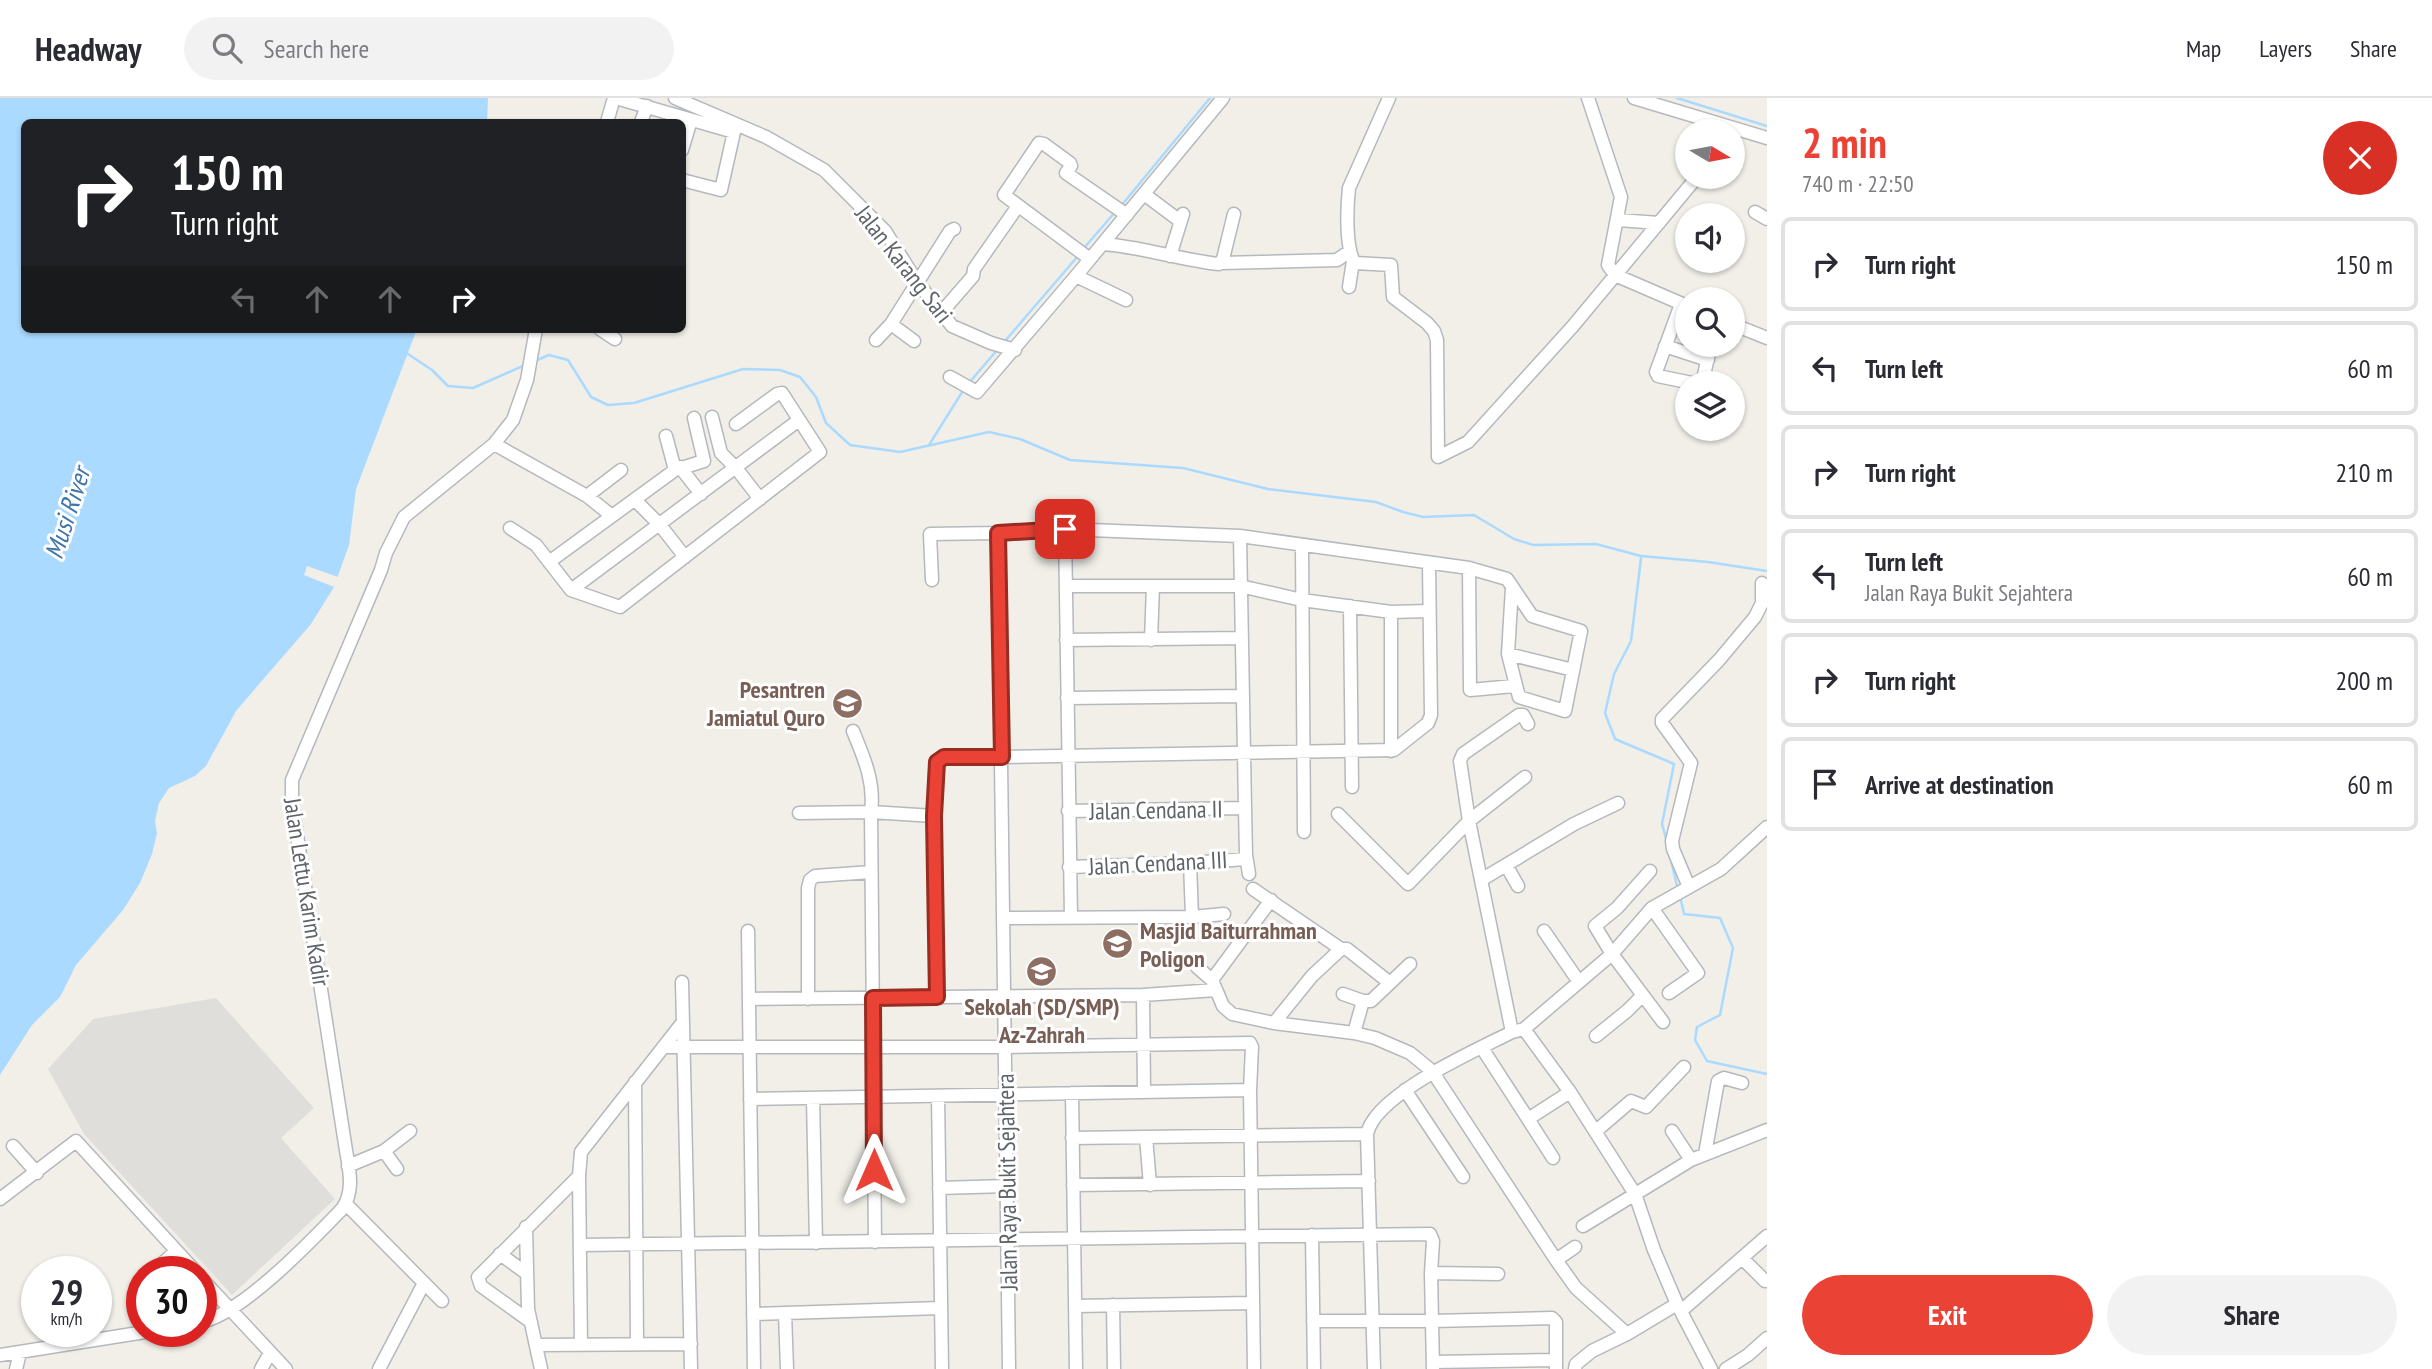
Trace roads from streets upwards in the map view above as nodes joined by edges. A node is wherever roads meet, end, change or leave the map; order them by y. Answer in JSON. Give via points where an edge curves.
{"nodes":[{"id":1,"x":615,"y":98,"type":"edge"},
{"id":2,"x":675,"y":98,"type":"edge"},
{"id":3,"x":1223,"y":98,"type":"edge"},
{"id":4,"x":1389,"y":98,"type":"edge"},
{"id":5,"x":1588,"y":98,"type":"edge"},
{"id":6,"x":1634,"y":98,"type":"edge"},
{"id":7,"x":647,"y":106,"type":"junction"},
{"id":8,"x":666,"y":118,"type":"edge"},
{"id":9,"x":608,"y":119,"type":"edge"},
{"id":10,"x":642,"y":119,"type":"edge"},
{"id":11,"x":1698,"y":119,"type":"edge"},
{"id":12,"x":686,"y":120,"type":"edge"},
{"id":13,"x":691,"y":120,"type":"junction"},
{"id":14,"x":1745,"y":133,"type":"edge"},
{"id":15,"x":686,"y":137,"type":"edge"},
{"id":16,"x":1767,"y":138,"type":"edge"},
{"id":17,"x":686,"y":181,"type":"edge"},
{"id":18,"x":1687,"y":189,"type":"edge"},
{"id":19,"x":1144,"y":194,"type":"junction"},
{"id":20,"x":1018,"y":206,"type":"junction"},
{"id":21,"x":1121,"y":211,"type":"junction"},
{"id":22,"x":1755,"y":212,"type":"dead end"},
{"id":23,"x":1234,"y":214,"type":"dead end"},
{"id":24,"x":1767,"y":219,"type":"edge"},
{"id":25,"x":1618,"y":220,"type":"junction"},
{"id":26,"x":1659,"y":223,"type":"junction"},
{"id":27,"x":954,"y":229,"type":"dead end"},
{"id":28,"x":1103,"y":244,"type":"junction"},
{"id":29,"x":1170,"y":256,"type":"junction"},
{"id":30,"x":1352,"y":256,"type":"junction"},
{"id":31,"x":1088,"y":257,"type":"junction"},
{"id":32,"x":1221,"y":263,"type":"junction"},
{"id":33,"x":1615,"y":275,"type":"junction"},
{"id":34,"x":1076,"y":276,"type":"junction"},
{"id":35,"x":917,"y":282,"type":"junction"},
{"id":36,"x":1349,"y":287,"type":"dead end"},
{"id":37,"x":1126,"y":300,"type":"dead end"},
{"id":38,"x":1675,"y":301,"type":"edge"},
{"id":39,"x":941,"y":313,"type":"junction"},
{"id":40,"x":891,"y":324,"type":"junction"},
{"id":41,"x":1675,"y":324,"type":"edge"},
{"id":42,"x":1745,"y":329,"type":"edge"},
{"id":43,"x":536,"y":333,"type":"edge"},
{"id":44,"x":606,"y":333,"type":"edge"},
{"id":45,"x":1767,"y":338,"type":"edge"},
{"id":46,"x":615,"y":339,"type":"dead end"},
{"id":47,"x":876,"y":340,"type":"dead end"},
{"id":48,"x":914,"y":341,"type":"dead end"},
{"id":49,"x":1665,"y":346,"type":"junction"},
{"id":50,"x":1011,"y":349,"type":"junction"},
{"id":51,"x":1709,"y":357,"type":"edge"},
{"id":52,"x":1708,"y":360,"type":"junction"},
{"id":53,"x":1705,"y":371,"type":"edge"},
{"id":54,"x":1675,"y":379,"type":"edge"},
{"id":55,"x":960,"y":383,"type":"dead end"},
{"id":56,"x":712,"y":417,"type":"dead end"},
{"id":57,"x":694,"y":418,"type":"dead end"},
{"id":58,"x":799,"y":420,"type":"junction"},
{"id":59,"x":736,"y":424,"type":"dead end"},
{"id":60,"x":666,"y":436,"type":"dead end"},
{"id":61,"x":494,"y":444,"type":"junction"},
{"id":62,"x":736,"y":468,"type":"junction"},
{"id":63,"x":677,"y":469,"type":"junction"},
{"id":64,"x":621,"y":470,"type":"dead end"},
{"id":65,"x":702,"y":494,"type":"junction"},
{"id":66,"x":587,"y":496,"type":"junction"},
{"id":67,"x":760,"y":499,"type":"junction"},
{"id":68,"x":635,"y":500,"type":"junction"},
{"id":69,"x":392,"y":510,"type":"dead end"},
{"id":70,"x":612,"y":516,"type":"junction"},
{"id":71,"x":404,"y":517,"type":"junction"},
{"id":72,"x":660,"y":525,"type":"junction"},
{"id":73,"x":510,"y":528,"type":"dead end"},
{"id":74,"x":1065,"y":529,"type":"junction"},
{"id":75,"x":998,"y":533,"type":"junction"},
{"id":76,"x":1240,"y":536,"type":"junction"},
{"id":77,"x":1302,"y":545,"type":"junction"},
{"id":78,"x":685,"y":557,"type":"junction"},
{"id":79,"x":549,"y":562,"type":"junction"},
{"id":80,"x":1429,"y":562,"type":"junction"},
{"id":81,"x":1469,"y":568,"type":"junction"},
{"id":82,"x":932,"y":580,"type":"dead end"},
{"id":83,"x":1762,"y":583,"type":"dead end"},
{"id":84,"x":1066,"y":586,"type":"junction"},
{"id":85,"x":1153,"y":586,"type":"junction"},
{"id":86,"x":1240,"y":586,"type":"junction"},
{"id":87,"x":1512,"y":587,"type":"junction"},
{"id":88,"x":571,"y":590,"type":"junction"},
{"id":89,"x":1302,"y":600,"type":"junction"},
{"id":90,"x":1350,"y":606,"type":"junction"},
{"id":91,"x":1391,"y":611,"type":"junction"},
{"id":92,"x":1429,"y":611,"type":"junction"},
{"id":93,"x":1242,"y":638,"type":"junction"},
{"id":94,"x":1066,"y":640,"type":"junction"},
{"id":95,"x":1151,"y":640,"type":"junction"},
{"id":96,"x":1508,"y":654,"type":"junction"},
{"id":97,"x":1573,"y":670,"type":"junction"},
{"id":98,"x":1514,"y":687,"type":"junction"},
{"id":99,"x":1243,"y":696,"type":"junction"},
{"id":100,"x":1067,"y":698,"type":"junction"},
{"id":101,"x":1528,"y":724,"type":"dead end"},
{"id":102,"x":853,"y":731,"type":"dead end"},
{"id":103,"x":1391,"y":751,"type":"junction"},
{"id":104,"x":1302,"y":752,"type":"junction"},
{"id":105,"x":1351,"y":752,"type":"junction"},
{"id":106,"x":1244,"y":753,"type":"junction"},
{"id":107,"x":1068,"y":756,"type":"junction"},
{"id":108,"x":1002,"y":757,"type":"junction"},
{"id":109,"x":1525,"y":777,"type":"dead end"},
{"id":110,"x":1352,"y":787,"type":"dead end"},
{"id":111,"x":1618,"y":803,"type":"dead end"},
{"id":112,"x":1245,"y":808,"type":"junction"},
{"id":113,"x":1068,"y":811,"type":"junction"},
{"id":114,"x":871,"y":812,"type":"junction"},
{"id":115,"x":799,"y":813,"type":"dead end"},
{"id":116,"x":1338,"y":814,"type":"dead end"},
{"id":117,"x":934,"y":816,"type":"junction"},
{"id":118,"x":1469,"y":821,"type":"junction"},
{"id":119,"x":1767,"y":827,"type":"edge"},
{"id":120,"x":1304,"y":831,"type":"dead end"},
{"id":121,"x":1246,"y":859,"type":"junction"},
{"id":122,"x":1190,"y":863,"type":"junction"},
{"id":123,"x":1506,"y":866,"type":"junction"},
{"id":124,"x":1069,"y":867,"type":"junction"},
{"id":125,"x":1650,"y":871,"type":"dead end"},
{"id":126,"x":871,"y":872,"type":"junction"},
{"id":127,"x":1249,"y":874,"type":"dead end"},
{"id":128,"x":1481,"y":880,"type":"junction"},
{"id":129,"x":1518,"y":886,"type":"dead end"},
{"id":130,"x":1253,"y":888,"type":"dead end"},
{"id":131,"x":1687,"y":889,"type":"junction"},
{"id":132,"x":1271,"y":900,"type":"junction"},
{"id":133,"x":1652,"y":908,"type":"junction"},
{"id":134,"x":1224,"y":914,"type":"dead end"},
{"id":135,"x":1071,"y":917,"type":"junction"},
{"id":136,"x":1192,"y":917,"type":"junction"},
{"id":137,"x":1004,"y":918,"type":"junction"},
{"id":138,"x":748,"y":931,"type":"dead end"},
{"id":139,"x":1544,"y":931,"type":"dead end"},
{"id":140,"x":1341,"y":949,"type":"junction"},
{"id":141,"x":1612,"y":954,"type":"junction"},
{"id":142,"x":1410,"y":964,"type":"dead end"},
{"id":143,"x":1197,"y":967,"type":"dead end"},
{"id":144,"x":682,"y":982,"type":"dead end"},
{"id":145,"x":1579,"y":982,"type":"junction"},
{"id":146,"x":1390,"y":983,"type":"junction"},
{"id":147,"x":1214,"y":985,"type":"junction"},
{"id":148,"x":1669,"y":993,"type":"dead end"},
{"id":149,"x":1343,"y":994,"type":"dead end"},
{"id":150,"x":1143,"y":995,"type":"junction"},
{"id":151,"x":1005,"y":996,"type":"junction"},
{"id":152,"x":1642,"y":996,"type":"junction"},
{"id":153,"x":937,"y":997,"type":"junction"},
{"id":154,"x":873,"y":998,"type":"junction"},
{"id":155,"x":748,"y":999,"type":"junction"},
{"id":156,"x":807,"y":999,"type":"junction"},
{"id":157,"x":1363,"y":1001,"type":"junction"},
{"id":158,"x":683,"y":1022,"type":"junction"},
{"id":159,"x":1663,"y":1022,"type":"dead end"},
{"id":160,"x":1274,"y":1024,"type":"junction"},
{"id":161,"x":1518,"y":1031,"type":"junction"},
{"id":162,"x":1354,"y":1033,"type":"junction"},
{"id":163,"x":1595,"y":1036,"type":"dead end"},
{"id":164,"x":1142,"y":1045,"type":"junction"},
{"id":165,"x":684,"y":1046,"type":"junction"},
{"id":166,"x":663,"y":1047,"type":"junction"},
{"id":167,"x":749,"y":1047,"type":"junction"},
{"id":168,"x":873,"y":1047,"type":"junction"},
{"id":169,"x":1005,"y":1047,"type":"junction"},
{"id":170,"x":1482,"y":1048,"type":"junction"},
{"id":171,"x":1684,"y":1067,"type":"dead end"},
{"id":172,"x":1432,"y":1071,"type":"junction"},
{"id":173,"x":635,"y":1082,"type":"junction"},
{"id":174,"x":1742,"y":1083,"type":"dead end"},
{"id":175,"x":1250,"y":1090,"type":"junction"},
{"id":176,"x":1405,"y":1090,"type":"junction"},
{"id":177,"x":1143,"y":1092,"type":"junction"},
{"id":178,"x":1570,"y":1092,"type":"junction"},
{"id":179,"x":1072,"y":1093,"type":"junction"},
{"id":180,"x":1006,"y":1094,"type":"junction"},
{"id":181,"x":938,"y":1096,"type":"junction"},
{"id":182,"x":874,"y":1097,"type":"junction"},
{"id":183,"x":813,"y":1098,"type":"junction"},
{"id":184,"x":750,"y":1100,"type":"junction"},
{"id":185,"x":1528,"y":1119,"type":"junction"},
{"id":186,"x":1767,"y":1130,"type":"edge"},
{"id":187,"x":410,"y":1131,"type":"dead end"},
{"id":188,"x":1596,"y":1131,"type":"junction"},
{"id":189,"x":1672,"y":1131,"type":"dead end"},
{"id":190,"x":1367,"y":1134,"type":"junction"},
{"id":191,"x":1251,"y":1136,"type":"junction"},
{"id":192,"x":1146,"y":1137,"type":"junction"},
{"id":193,"x":1072,"y":1138,"type":"junction"},
{"id":194,"x":13,"y":1146,"type":"dead end"},
{"id":195,"x":384,"y":1151,"type":"junction"},
{"id":196,"x":1705,"y":1154,"type":"junction"},
{"id":197,"x":1553,"y":1158,"type":"dead end"},
{"id":198,"x":1691,"y":1160,"type":"junction"},
{"id":199,"x":348,"y":1166,"type":"junction"},
{"id":200,"x":397,"y":1168,"type":"dead end"},
{"id":201,"x":37,"y":1172,"type":"junction"},
{"id":202,"x":579,"y":1176,"type":"junction"},
{"id":203,"x":1463,"y":1177,"type":"dead end"},
{"id":204,"x":1369,"y":1181,"type":"junction"},
{"id":205,"x":1251,"y":1182,"type":"junction"},
{"id":206,"x":1073,"y":1185,"type":"junction"},
{"id":207,"x":1150,"y":1185,"type":"junction"},
{"id":208,"x":1007,"y":1186,"type":"junction"},
{"id":209,"x":939,"y":1188,"type":"junction"},
{"id":210,"x":1634,"y":1194,"type":"junction"},
{"id":211,"x":0,"y":1199,"type":"edge"},
{"id":212,"x":346,"y":1203,"type":"junction"},
{"id":213,"x":1583,"y":1226,"type":"dead end"},
{"id":214,"x":526,"y":1227,"type":"junction"},
{"id":215,"x":1370,"y":1235,"type":"junction"},
{"id":216,"x":1252,"y":1236,"type":"junction"},
{"id":217,"x":1312,"y":1236,"type":"junction"},
{"id":218,"x":1767,"y":1236,"type":"edge"},
{"id":219,"x":1074,"y":1239,"type":"junction"},
{"id":220,"x":1007,"y":1240,"type":"junction"},
{"id":221,"x":940,"y":1241,"type":"junction"},
{"id":222,"x":816,"y":1242,"type":"junction"},
{"id":223,"x":875,"y":1242,"type":"junction"},
{"id":224,"x":752,"y":1243,"type":"junction"},
{"id":225,"x":688,"y":1244,"type":"junction"},
{"id":226,"x":580,"y":1245,"type":"junction"},
{"id":227,"x":636,"y":1245,"type":"junction"},
{"id":228,"x":1574,"y":1247,"type":"dead end"},
{"id":229,"x":176,"y":1251,"type":"junction"},
{"id":230,"x":500,"y":1254,"type":"junction"},
{"id":231,"x":171,"y":1256,"type":"edge"},
{"id":232,"x":181,"y":1256,"type":"edge"},
{"id":233,"x":1742,"y":1258,"type":"junction"},
{"id":234,"x":1556,"y":1260,"type":"junction"},
{"id":235,"x":526,"y":1273,"type":"junction"},
{"id":236,"x":1431,"y":1273,"type":"junction"},
{"id":237,"x":1498,"y":1274,"type":"dead end"},
{"id":238,"x":1765,"y":1281,"type":"dead end"},
{"id":239,"x":424,"y":1283,"type":"junction"},
{"id":240,"x":217,"y":1295,"type":"edge"},
{"id":241,"x":442,"y":1301,"type":"dead end"},
{"id":242,"x":1253,"y":1303,"type":"junction"},
{"id":243,"x":1113,"y":1305,"type":"junction"},
{"id":244,"x":1075,"y":1306,"type":"junction"},
{"id":245,"x":1679,"y":1307,"type":"junction"},
{"id":246,"x":941,"y":1308,"type":"junction"},
{"id":247,"x":231,"y":1310,"type":"junction"},
{"id":248,"x":785,"y":1313,"type":"junction"},
{"id":249,"x":753,"y":1314,"type":"junction"},
{"id":250,"x":217,"y":1317,"type":"edge"},
{"id":251,"x":1313,"y":1321,"type":"junction"},
{"id":252,"x":1373,"y":1321,"type":"junction"},
{"id":253,"x":1432,"y":1321,"type":"junction"},
{"id":254,"x":531,"y":1322,"type":"junction"},
{"id":255,"x":1627,"y":1334,"type":"junction"},
{"id":256,"x":126,"y":1335,"type":"edge"},
{"id":257,"x":1767,"y":1338,"type":"edge"},
{"id":258,"x":637,"y":1344,"type":"junction"},
{"id":259,"x":691,"y":1344,"type":"junction"},
{"id":260,"x":537,"y":1345,"type":"junction"},
{"id":261,"x":582,"y":1345,"type":"junction"},
{"id":262,"x":20,"y":1353,"type":"junction"},
{"id":263,"x":270,"y":1353,"type":"junction"},
{"id":264,"x":0,"y":1356,"type":"edge"},
{"id":265,"x":1556,"y":1364,"type":"edge"},
{"id":266,"x":1433,"y":1366,"type":"edge"},
{"id":267,"x":16,"y":1369,"type":"edge"},
{"id":268,"x":261,"y":1369,"type":"edge"},
{"id":269,"x":286,"y":1369,"type":"edge"},
{"id":270,"x":379,"y":1369,"type":"edge"},
{"id":271,"x":541,"y":1369,"type":"edge"},
{"id":272,"x":691,"y":1369,"type":"edge"},
{"id":273,"x":754,"y":1369,"type":"edge"},
{"id":274,"x":787,"y":1369,"type":"edge"},
{"id":275,"x":942,"y":1369,"type":"edge"},
{"id":276,"x":1009,"y":1369,"type":"edge"},
{"id":277,"x":1076,"y":1369,"type":"edge"},
{"id":278,"x":1114,"y":1369,"type":"edge"},
{"id":279,"x":1254,"y":1369,"type":"edge"},
{"id":280,"x":1314,"y":1369,"type":"edge"},
{"id":281,"x":1374,"y":1369,"type":"edge"},
{"id":282,"x":1575,"y":1369,"type":"edge"},
{"id":283,"x":1710,"y":1369,"type":"edge"},
{"id":284,"x":1726,"y":1369,"type":"edge"}],
"edges":[{"from":1,"to":7,"type":"street"},
{"from":1,"to":9,"type":"street"},
{"from":2,"to":35,"type":"street","name":"Jalan Karang Sari","via":[[765,136],[824,170],[885,231]]},
{"from":3,"to":19,"type":"street"},
{"from":4,"to":30,"type":"street","via":[[1349,188]]},
{"from":5,"to":25,"type":"street","via":[[1621,197]]},
{"from":6,"to":11,"type":"street"},
{"from":7,"to":8,"type":"street"},
{"from":7,"to":10,"type":"street"},
{"from":12,"to":13,"type":"street"},
{"from":13,"to":15,"type":"street"},
{"from":13,"to":17,"type":"street","via":[[735,134],[721,190]]},
{"from":14,"to":16,"type":"street"},
{"from":18,"to":26,"type":"street"},
{"from":19,"to":21,"type":"street"},
{"from":19,"to":29,"type":"street","via":[[1181,217]]},
{"from":20,"to":21,"type":"street","via":[[1003,193],[1039,143],[1071,164],[1066,173]]},
{"from":20,"to":31,"type":"street"},
{"from":20,"to":39,"type":"street","via":[[972,276]]},
{"from":21,"to":28,"type":"street"},
{"from":22,"to":24,"type":"street"},
{"from":23,"to":32,"type":"street"},
{"from":25,"to":26,"type":"street"},
{"from":25,"to":33,"type":"street","via":[[1608,265]]},
{"from":26,"to":33,"type":"street"},
{"from":27,"to":35,"type":"street"},
{"from":28,"to":29,"type":"street"},
{"from":28,"to":31,"type":"street"},
{"from":29,"to":32,"type":"street"},
{"from":30,"to":32,"type":"street"},
{"from":30,"to":33,"type":"street","via":[[1391,265],[1392,296],[1434,331],[1438,457],[1468,442]]},
{"from":30,"to":36,"type":"street"},
{"from":31,"to":34,"type":"street"},
{"from":33,"to":38,"type":"street"},
{"from":34,"to":37,"type":"street"},
{"from":34,"to":50,"type":"street"},
{"from":35,"to":39,"type":"street","name":"Jalan Karang Sari"},
{"from":35,"to":40,"type":"street"},
{"from":39,"to":50,"type":"street","name":"Jalan Karang Sari","via":[[955,329]]},
{"from":40,"to":47,"type":"street"},
{"from":40,"to":48,"type":"street"},
{"from":41,"to":49,"type":"street"},
{"from":42,"to":45,"type":"street"},
{"from":43,"to":61,"type":"street","name":"Jalan Lettu Karim Kadir","via":[[513,420]]},
{"from":44,"to":46,"type":"street"},
{"from":49,"to":52,"type":"street"},
{"from":49,"to":54,"type":"street","via":[[1656,375]]},
{"from":50,"to":55,"type":"street","via":[[977,392]]},
{"from":51,"to":52,"type":"street"},
{"from":52,"to":53,"type":"street"},
{"from":56,"to":62,"type":"street","via":[[721,453]]},
{"from":57,"to":63,"type":"street","via":[[704,461]]},
{"from":58,"to":59,"type":"street","via":[[779,393]]},
{"from":58,"to":62,"type":"street"},
{"from":58,"to":67,"type":"street","via":[[820,452]]},
{"from":60,"to":63,"type":"street"},
{"from":61,"to":66,"type":"street"},
{"from":61,"to":71,"type":"street","name":"Jalan Lettu Karim Kadir"},
{"from":62,"to":65,"type":"street"},
{"from":62,"to":67,"type":"street"},
{"from":63,"to":65,"type":"street"},
{"from":63,"to":68,"type":"street"},
{"from":64,"to":66,"type":"street"},
{"from":65,"to":72,"type":"street"},
{"from":66,"to":70,"type":"street"},
{"from":67,"to":78,"type":"street"},
{"from":68,"to":70,"type":"street"},
{"from":68,"to":72,"type":"street"},
{"from":69,"to":71,"type":"street"},
{"from":70,"to":79,"type":"street"},
{"from":71,"to":199,"type":"street","name":"Jalan Lettu Karim Kadir","via":[[291,786]]},
{"from":72,"to":78,"type":"street"},
{"from":72,"to":88,"type":"street"},
{"from":73,"to":79,"type":"street","via":[[531,540]]},
{"from":74,"to":75,"type":"street"},
{"from":74,"to":76,"type":"street"},
{"from":74,"to":84,"type":"street"},
{"from":75,"to":82,"type":"street","via":[[930,534]]},
{"from":75,"to":108,"type":"street","name":"Jalan Raya Bukit Sejahtera"},
{"from":76,"to":77,"type":"street"},
{"from":76,"to":86,"type":"street"},
{"from":77,"to":80,"type":"street"},
{"from":77,"to":89,"type":"street"},
{"from":78,"to":88,"type":"street","via":[[620,607]]},
{"from":79,"to":88,"type":"street"},
{"from":80,"to":81,"type":"street"},
{"from":80,"to":92,"type":"street"},
{"from":81,"to":87,"type":"street","via":[[1504,577]]},
{"from":81,"to":98,"type":"street","via":[[1470,690]]},
{"from":83,"to":131,"type":"street","via":[[1762,604],[1755,617],[1662,719],[1691,763],[1672,841]]},
{"from":84,"to":85,"type":"street"},
{"from":84,"to":94,"type":"street"},
{"from":85,"to":86,"type":"street"},
{"from":85,"to":95,"type":"street"},
{"from":86,"to":89,"type":"street"},
{"from":86,"to":93,"type":"street"},
{"from":87,"to":96,"type":"street"},
{"from":87,"to":97,"type":"street","via":[[1532,615],[1581,631]]},
{"from":89,"to":90,"type":"street"},
{"from":89,"to":104,"type":"street"},
{"from":90,"to":91,"type":"street"},
{"from":90,"to":105,"type":"street"},
{"from":91,"to":92,"type":"street"},
{"from":91,"to":103,"type":"street"},
{"from":92,"to":103,"type":"street","via":[[1430,720]]},
{"from":93,"to":95,"type":"street"},
{"from":93,"to":99,"type":"street"},
{"from":94,"to":95,"type":"street"},
{"from":94,"to":100,"type":"street"},
{"from":96,"to":97,"type":"street"},
{"from":96,"to":98,"type":"street"},
{"from":97,"to":98,"type":"street","via":[[1565,711],[1521,700]]},
{"from":99,"to":100,"type":"street"},
{"from":99,"to":106,"type":"street"},
{"from":100,"to":107,"type":"street"},
{"from":101,"to":118,"type":"street","via":[[1519,715],[1461,757]]},
{"from":102,"to":114,"type":"street","via":[[871,783]]},
{"from":103,"to":105,"type":"street"},
{"from":104,"to":105,"type":"street"},
{"from":104,"to":106,"type":"street"},
{"from":104,"to":120,"type":"street"},
{"from":105,"to":110,"type":"street"},
{"from":106,"to":107,"type":"street"},
{"from":106,"to":112,"type":"street"},
{"from":107,"to":108,"type":"street"},
{"from":107,"to":113,"type":"street"},
{"from":108,"to":117,"type":"street","via":[[941,758]]},
{"from":108,"to":137,"type":"street","name":"Jalan Raya Bukit Sejahtera"},
{"from":109,"to":118,"type":"street"},
{"from":111,"to":123,"type":"street"},
{"from":112,"to":113,"type":"street","name":"Jalan Cendana II"},
{"from":112,"to":121,"type":"street"},
{"from":113,"to":124,"type":"street"},
{"from":114,"to":115,"type":"street"},
{"from":114,"to":117,"type":"street"},
{"from":114,"to":126,"type":"street"},
{"from":116,"to":118,"type":"street","via":[[1408,884]]},
{"from":117,"to":153,"type":"street"},
{"from":118,"to":128,"type":"street"},
{"from":119,"to":131,"type":"street","via":[[1721,869]]},
{"from":121,"to":122,"type":"street","name":"Jalan Cendana III"},
{"from":121,"to":127,"type":"street"},
{"from":122,"to":124,"type":"street","name":"Jalan Cendana III"},
{"from":122,"to":136,"type":"street"},
{"from":123,"to":128,"type":"street"},
{"from":123,"to":129,"type":"street"},
{"from":124,"to":135,"type":"street"},
{"from":125,"to":141,"type":"street","via":[[1595,926]]},
{"from":126,"to":154,"type":"street"},
{"from":126,"to":156,"type":"street","via":[[810,880]]},
{"from":128,"to":161,"type":"street"},
{"from":130,"to":132,"type":"street"},
{"from":131,"to":133,"type":"street"},
{"from":132,"to":140,"type":"street"},
{"from":132,"to":147,"type":"street"},
{"from":133,"to":141,"type":"street"},
{"from":133,"to":148,"type":"street","via":[[1698,972]]},
{"from":134,"to":136,"type":"street"},
{"from":135,"to":136,"type":"street"},
{"from":135,"to":137,"type":"street"},
{"from":137,"to":151,"type":"street","name":"Jalan Raya Bukit Sejahtera"},
{"from":138,"to":155,"type":"street"},
{"from":139,"to":145,"type":"street"},
{"from":140,"to":146,"type":"street"},
{"from":140,"to":160,"type":"street","via":[[1312,976]]},
{"from":141,"to":145,"type":"street"},
{"from":141,"to":152,"type":"street"},
{"from":142,"to":146,"type":"street"},
{"from":143,"to":147,"type":"street"},
{"from":144,"to":158,"type":"street"},
{"from":145,"to":161,"type":"street"},
{"from":146,"to":157,"type":"street","via":[[1375,999]]},
{"from":147,"to":150,"type":"street"},
{"from":147,"to":160,"type":"street","via":[[1232,1014]]},
{"from":149,"to":157,"type":"street"},
{"from":150,"to":151,"type":"street"},
{"from":150,"to":164,"type":"street"},
{"from":151,"to":153,"type":"street"},
{"from":151,"to":169,"type":"street","name":"Jalan Raya Bukit Sejahtera"},
{"from":152,"to":159,"type":"street"},
{"from":152,"to":163,"type":"street"},
{"from":153,"to":154,"type":"street"},
{"from":154,"to":156,"type":"street"},
{"from":154,"to":168,"type":"street"},
{"from":155,"to":156,"type":"street"},
{"from":155,"to":167,"type":"street"},
{"from":157,"to":162,"type":"street"},
{"from":158,"to":165,"type":"street"},
{"from":158,"to":166,"type":"street"},
{"from":160,"to":162,"type":"street"},
{"from":161,"to":170,"type":"street"},
{"from":161,"to":178,"type":"street"},
{"from":162,"to":172,"type":"street","via":[[1393,1044]]},
{"from":164,"to":169,"type":"street"},
{"from":164,"to":175,"type":"street","via":[[1250,1042]]},
{"from":164,"to":177,"type":"street"},
{"from":165,"to":166,"type":"street"},
{"from":165,"to":167,"type":"street"},
{"from":165,"to":225,"type":"street"},
{"from":166,"to":173,"type":"street"},
{"from":167,"to":168,"type":"street"},
{"from":167,"to":184,"type":"street"},
{"from":168,"to":169,"type":"street"},
{"from":168,"to":182,"type":"street"},
{"from":169,"to":180,"type":"street","name":"Jalan Raya Bukit Sejahtera"},
{"from":170,"to":172,"type":"street"},
{"from":170,"to":185,"type":"street"},
{"from":171,"to":188,"type":"street","via":[[1646,1107],[1631,1101]]},
{"from":172,"to":176,"type":"street"},
{"from":172,"to":234,"type":"street"},
{"from":173,"to":202,"type":"street","via":[[582,1149]]},
{"from":173,"to":227,"type":"street"},
{"from":174,"to":196,"type":"street","via":[[1718,1081]]},
{"from":175,"to":177,"type":"street"},
{"from":175,"to":191,"type":"street"},
{"from":176,"to":190,"type":"street","via":[[1372,1121]]},
{"from":176,"to":203,"type":"street"},
{"from":177,"to":179,"type":"street"},
{"from":178,"to":185,"type":"street"},
{"from":178,"to":188,"type":"street"},
{"from":179,"to":180,"type":"street"},
{"from":179,"to":193,"type":"street"},
{"from":180,"to":181,"type":"street"},
{"from":180,"to":208,"type":"street","name":"Jalan Raya Bukit Sejahtera"},
{"from":181,"to":182,"type":"street"},
{"from":181,"to":209,"type":"street"},
{"from":182,"to":183,"type":"street"},
{"from":182,"to":223,"type":"street"},
{"from":183,"to":184,"type":"street"},
{"from":183,"to":222,"type":"street"},
{"from":184,"to":224,"type":"street"},
{"from":185,"to":197,"type":"street"},
{"from":186,"to":196,"type":"street"},
{"from":187,"to":195,"type":"street"},
{"from":188,"to":210,"type":"street"},
{"from":189,"to":198,"type":"street"},
{"from":190,"to":191,"type":"street"},
{"from":190,"to":204,"type":"street"},
{"from":191,"to":192,"type":"street"},
{"from":191,"to":205,"type":"street"},
{"from":192,"to":193,"type":"street"},
{"from":192,"to":207,"type":"street"},
{"from":193,"to":206,"type":"street"},
{"from":194,"to":201,"type":"street"},
{"from":195,"to":199,"type":"street"},
{"from":195,"to":200,"type":"street"},
{"from":196,"to":198,"type":"street"},
{"from":198,"to":210,"type":"street"},
{"from":199,"to":212,"type":"street","name":"Jalan Lettu Karim Kadir"},
{"from":201,"to":211,"type":"street"},
{"from":201,"to":229,"type":"street","via":[[76,1141]]},
{"from":202,"to":214,"type":"street"},
{"from":202,"to":226,"type":"street"},
{"from":204,"to":205,"type":"street"},
{"from":204,"to":215,"type":"street"},
{"from":205,"to":207,"type":"street"},
{"from":205,"to":216,"type":"street"},
{"from":206,"to":207,"type":"street"},
{"from":206,"to":219,"type":"street"},
{"from":208,"to":209,"type":"street"},
{"from":208,"to":220,"type":"street","name":"Jalan Raya Bukit Sejahtera"},
{"from":209,"to":221,"type":"street"},
{"from":210,"to":213,"type":"street"},
{"from":210,"to":245,"type":"street"},
{"from":212,"to":239,"type":"street"},
{"from":212,"to":247,"type":"street","via":[[310,1242]]},
{"from":214,"to":230,"type":"street"},
{"from":214,"to":235,"type":"street"},
{"from":215,"to":217,"type":"street"},
{"from":215,"to":236,"type":"street","via":[[1430,1234]]},
{"from":215,"to":252,"type":"street"},
{"from":216,"to":217,"type":"street"},
{"from":216,"to":219,"type":"street"},
{"from":216,"to":242,"type":"street"},
{"from":217,"to":251,"type":"street"},
{"from":218,"to":233,"type":"street"},
{"from":219,"to":220,"type":"street"},
{"from":219,"to":244,"type":"street"},
{"from":220,"to":221,"type":"street"},
{"from":220,"to":276,"type":"street","name":"Jalan Raya Bukit Sejahtera"},
{"from":221,"to":223,"type":"street"},
{"from":221,"to":246,"type":"street"},
{"from":222,"to":223,"type":"street"},
{"from":222,"to":224,"type":"street"},
{"from":224,"to":225,"type":"street"},
{"from":224,"to":249,"type":"street"},
{"from":225,"to":227,"type":"street"},
{"from":225,"to":259,"type":"street"},
{"from":226,"to":227,"type":"street"},
{"from":226,"to":261,"type":"street"},
{"from":227,"to":258,"type":"street"},
{"from":228,"to":234,"type":"street"},
{"from":229,"to":231,"type":"street"},
{"from":229,"to":232,"type":"street"},
{"from":230,"to":235,"type":"street"},
{"from":230,"to":254,"type":"street","via":[[479,1274],[479,1284]]},
{"from":233,"to":238,"type":"street"},
{"from":233,"to":245,"type":"street"},
{"from":234,"to":255,"type":"street","via":[[1576,1288]]},
{"from":235,"to":254,"type":"street"},
{"from":236,"to":237,"type":"street"},
{"from":236,"to":253,"type":"street"},
{"from":239,"to":241,"type":"street"},
{"from":239,"to":270,"type":"street"},
{"from":240,"to":247,"type":"street"},
{"from":242,"to":243,"type":"street"},
{"from":242,"to":279,"type":"street"},
{"from":243,"to":244,"type":"street"},
{"from":243,"to":278,"type":"street"},
{"from":244,"to":277,"type":"street"},
{"from":245,"to":255,"type":"street"},
{"from":245,"to":283,"type":"street"},
{"from":246,"to":248,"type":"street"},
{"from":246,"to":275,"type":"street"},
{"from":247,"to":250,"type":"street"},
{"from":247,"to":263,"type":"street"},
{"from":248,"to":249,"type":"street"},
{"from":248,"to":274,"type":"street"},
{"from":249,"to":273,"type":"street"},
{"from":251,"to":252,"type":"street"},
{"from":251,"to":280,"type":"street"},
{"from":252,"to":253,"type":"street"},
{"from":252,"to":281,"type":"street"},
{"from":253,"to":265,"type":"street","via":[[1554,1318]]},
{"from":253,"to":266,"type":"street"},
{"from":254,"to":260,"type":"street"},
{"from":255,"to":282,"type":"street","via":[[1592,1351]]},
{"from":256,"to":262,"type":"street"},
{"from":257,"to":284,"type":"street"},
{"from":258,"to":259,"type":"street"},
{"from":258,"to":261,"type":"street"},
{"from":259,"to":272,"type":"street"},
{"from":260,"to":261,"type":"street"},
{"from":260,"to":271,"type":"street"},
{"from":262,"to":264,"type":"street"},
{"from":262,"to":267,"type":"street"},
{"from":263,"to":268,"type":"street"},
{"from":263,"to":269,"type":"street"},
{"from":265,"to":266,"type":"street"}]}
